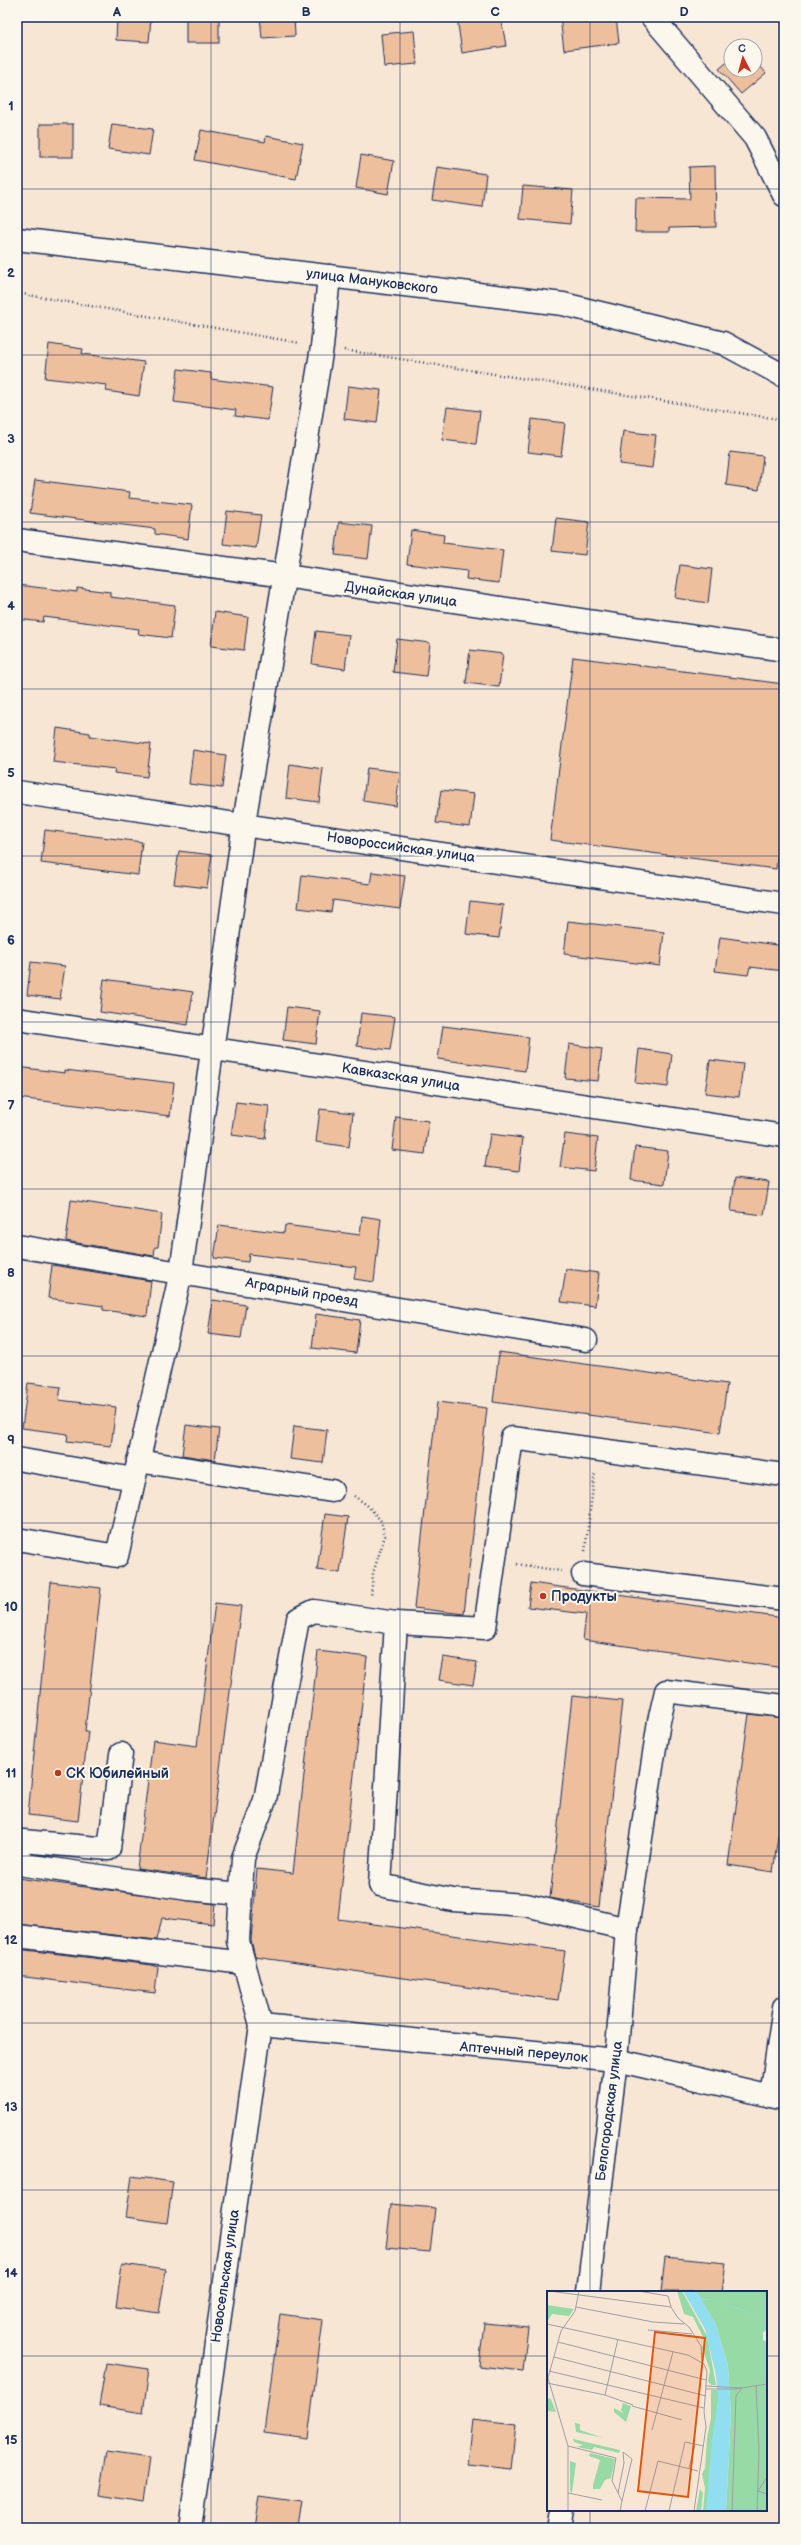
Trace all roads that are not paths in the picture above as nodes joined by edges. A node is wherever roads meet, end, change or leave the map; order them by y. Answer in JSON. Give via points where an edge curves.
{"nodes":[{"id":1,"x":652,"y":17,"type":"edge"},
{"id":2,"x":784,"y":195,"type":"edge"},
{"id":3,"x":17,"y":239,"type":"edge"},
{"id":4,"x":329,"y":276,"type":"junction"},
{"id":5,"x":784,"y":376,"type":"edge"},
{"id":6,"x":17,"y":540,"type":"edge"},
{"id":7,"x":285,"y":576,"type":"junction"},
{"id":8,"x":784,"y":650,"type":"edge"},
{"id":9,"x":17,"y":792,"type":"edge"},
{"id":10,"x":244,"y":823,"type":"junction"},
{"id":11,"x":784,"y":904,"type":"edge"},
{"id":12,"x":17,"y":1019,"type":"edge"},
{"id":13,"x":213,"y":1048,"type":"junction"},
{"id":14,"x":784,"y":1136,"type":"edge"},
{"id":15,"x":17,"y":1246,"type":"edge"},
{"id":16,"x":181,"y":1272,"type":"junction"},
{"id":17,"x":586,"y":1340,"type":"dead end"},
{"id":18,"x":17,"y":1459,"type":"edge"},
{"id":19,"x":136,"y":1470,"type":"junction"},
{"id":20,"x":784,"y":1475,"type":"edge"},
{"id":21,"x":332,"y":1492,"type":"road end"},
{"id":22,"x":17,"y":1539,"type":"edge"},
{"id":23,"x":583,"y":1574,"type":"road end"},
{"id":24,"x":784,"y":1599,"type":"edge"},
{"id":25,"x":396,"y":1623,"type":"junction"},
{"id":26,"x":784,"y":1706,"type":"edge"},
{"id":27,"x":121,"y":1754,"type":"dead end"},
{"id":28,"x":17,"y":1843,"type":"edge"},
{"id":29,"x":17,"y":1857,"type":"edge"},
{"id":30,"x":241,"y":1894,"type":"junction"},
{"id":31,"x":627,"y":1929,"type":"junction"},
{"id":32,"x":17,"y":1936,"type":"edge"},
{"id":33,"x":244,"y":1963,"type":"junction"},
{"id":34,"x":784,"y":2007,"type":"edge"},
{"id":35,"x":261,"y":2025,"type":"junction"},
{"id":36,"x":616,"y":2060,"type":"junction"},
{"id":37,"x":777,"y":2097,"type":"edge"},
{"id":38,"x":588,"y":2291,"type":"edge"},
{"id":39,"x":562,"y":2511,"type":"edge"},
{"id":40,"x":190,"y":2528,"type":"edge"},
{"id":41,"x":560,"y":2528,"type":"edge"}],
"edges":[{"from":1,"to":2,"type":"street","via":[[754,138]]},
{"from":3,"to":4,"type":"street","name":"улица Мануковского"},
{"from":4,"to":5,"type":"street","name":"улица Мануковского","via":[[563,304],[723,343]]},
{"from":4,"to":7,"type":"street","via":[[322,347]]},
{"from":6,"to":7,"type":"street","name":"Дунайская улица"},
{"from":7,"to":8,"type":"street","name":"Дунайская улица"},
{"from":7,"to":10,"type":"street"},
{"from":9,"to":10,"type":"street","name":"Новороссийская улица"},
{"from":10,"to":11,"type":"street","name":"Новороссийская улица"},
{"from":10,"to":13,"type":"street"},
{"from":12,"to":13,"type":"street","name":"Кавказская улица"},
{"from":13,"to":14,"type":"street","name":"Кавказская улица"},
{"from":13,"to":16,"type":"street"},
{"from":15,"to":16,"type":"street","name":"Аграрный проезд"},
{"from":16,"to":17,"type":"street","name":"Аграрный проезд"},
{"from":16,"to":19,"type":"street"},
{"from":18,"to":19,"type":"street"},
{"from":19,"to":21,"type":"street"},
{"from":19,"to":22,"type":"street","via":[[116,1556]]},
{"from":20,"to":25,"type":"street","via":[[512,1438],[485,1628]]},
{"from":23,"to":24,"type":"street"},
{"from":25,"to":30,"type":"street","via":[[314,1611],[298,1619],[265,1800],[243,1858]]},
{"from":25,"to":31,"type":"street","via":[[380,1886],[453,1900],[526,1905]]},
{"from":26,"to":31,"type":"street","name":"Белогородская улица","via":[[666,1691],[659,1721]]},
{"from":27,"to":28,"type":"street","via":[[109,1849],[23,1841]]},
{"from":29,"to":30,"type":"street","via":[[25,1865],[188,1889]]},
{"from":30,"to":33,"type":"street","via":[[238,1942]]},
{"from":31,"to":36,"type":"street","name":"Белогородская улица"},
{"from":32,"to":33,"type":"street"},
{"from":33,"to":35,"type":"street"},
{"from":34,"to":37,"type":"street"},
{"from":35,"to":36,"type":"street","name":"Аптечный переулок"},
{"from":35,"to":40,"type":"street","name":"Новосельская улица"},
{"from":36,"to":37,"type":"street","name":"Аптечный переулок"},
{"from":36,"to":38,"type":"street","name":"Белогородская улица"},
{"from":39,"to":41,"type":"street"}]}
